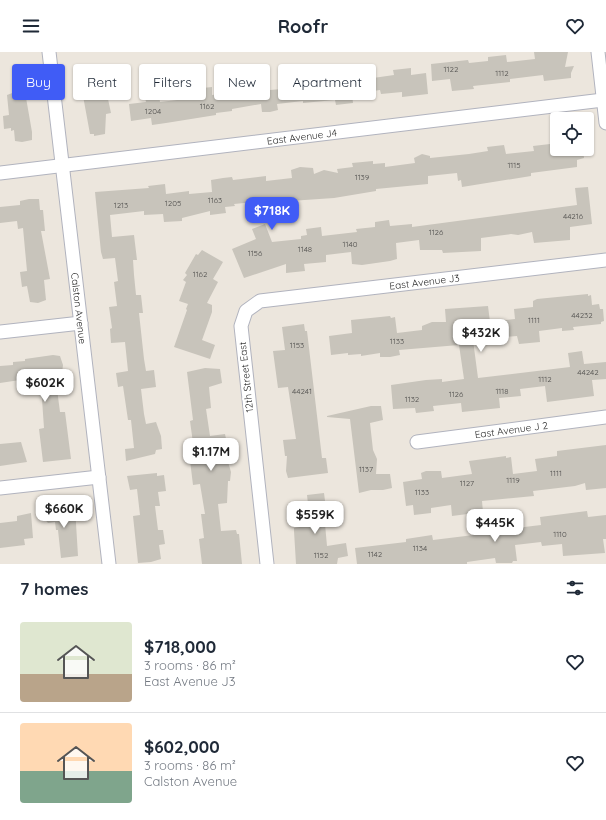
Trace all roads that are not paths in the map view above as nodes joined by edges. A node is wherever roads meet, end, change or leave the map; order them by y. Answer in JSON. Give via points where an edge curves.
{"nodes":[{"id":1,"x":49,"y":52,"type":"edge"},
{"id":2,"x":598,"y":52,"type":"edge"},
{"id":3,"x":603,"y":100,"type":"junction"},
{"id":4,"x":606,"y":123,"type":"edge"},
{"id":5,"x":62,"y":166,"type":"junction"},
{"id":6,"x":0,"y":173,"type":"edge"},
{"id":7,"x":606,"y":260,"type":"edge"},
{"id":8,"x":246,"y":311,"type":"joint"},
{"id":9,"x":81,"y":323,"type":"junction"},
{"id":10,"x":0,"y":332,"type":"edge"},
{"id":11,"x":606,"y":417,"type":"edge"},
{"id":12,"x":417,"y":442,"type":"dead end"},
{"id":13,"x":99,"y":477,"type":"junction"},
{"id":14,"x":0,"y":488,"type":"edge"},
{"id":15,"x":109,"y":564,"type":"edge"},
{"id":16,"x":267,"y":564,"type":"edge"}],
"edges":[{"from":1,"to":5,"type":"street","name":"Calston Avenue"},
{"from":2,"to":3,"type":"street"},
{"from":3,"to":4,"type":"street"},
{"from":3,"to":5,"type":"street","name":"East Avenue J4"},
{"from":5,"to":6,"type":"street","name":"East Avenue J4"},
{"from":5,"to":9,"type":"street","name":"Calston Avenue"},
{"from":7,"to":8,"type":"street","name":"East Avenue J3","via":[[260,301]]},
{"from":8,"to":16,"type":"street","name":"12th Street East","via":[[241,326]]},
{"from":9,"to":10,"type":"street"},
{"from":9,"to":13,"type":"street","name":"Calston Avenue"},
{"from":11,"to":12,"type":"street","name":"East Avenue J 2"},
{"from":13,"to":14,"type":"street"},
{"from":13,"to":15,"type":"street","name":"Calston Avenue"}]}
